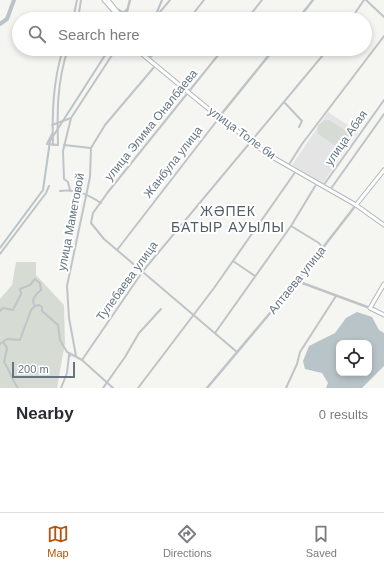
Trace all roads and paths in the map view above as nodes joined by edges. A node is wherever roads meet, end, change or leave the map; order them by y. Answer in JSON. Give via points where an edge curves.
{"nodes":[{"id":1,"x":77,"y":0,"type":"edge"},
{"id":2,"x":81,"y":0,"type":"edge"},
{"id":3,"x":104,"y":0,"type":"edge"},
{"id":4,"x":108,"y":0,"type":"edge"},
{"id":5,"x":130,"y":0,"type":"edge"},
{"id":6,"x":170,"y":0,"type":"edge"},
{"id":7,"x":204,"y":0,"type":"edge"},
{"id":8,"x":262,"y":0,"type":"edge"},
{"id":9,"x":313,"y":0,"type":"edge"},
{"id":10,"x":365,"y":0,"type":"edge"},
{"id":11,"x":117,"y":9,"type":"junction"},
{"id":12,"x":128,"y":10,"type":"joint"},
{"id":13,"x":74,"y":12,"type":"edge"},
{"id":14,"x":79,"y":12,"type":"edge"},
{"id":15,"x":116,"y":12,"type":"edge"},
{"id":16,"x":119,"y":12,"type":"edge"},
{"id":17,"x":122,"y":12,"type":"edge"},
{"id":18,"x":125,"y":12,"type":"edge"},
{"id":19,"x":160,"y":12,"type":"edge"},
{"id":20,"x":195,"y":12,"type":"edge"},
{"id":21,"x":253,"y":12,"type":"edge"},
{"id":22,"x":304,"y":12,"type":"edge"},
{"id":23,"x":356,"y":12,"type":"edge"},
{"id":24,"x":384,"y":17,"type":"edge"},
{"id":25,"x":384,"y":36,"type":"edge"},
{"id":26,"x":372,"y":52,"type":"edge"},
{"id":27,"x":61,"y":56,"type":"edge"},
{"id":28,"x":66,"y":56,"type":"edge"},
{"id":29,"x":111,"y":56,"type":"edge"},
{"id":30,"x":143,"y":56,"type":"edge"},
{"id":31,"x":152,"y":56,"type":"edge"},
{"id":32,"x":217,"y":56,"type":"edge"},
{"id":33,"x":268,"y":56,"type":"edge"},
{"id":34,"x":322,"y":56,"type":"edge"},
{"id":35,"x":369,"y":56,"type":"edge"},
{"id":36,"x":147,"y":60,"type":"junction"},
{"id":37,"x":155,"y":66,"type":"junction"},
{"id":38,"x":188,"y":93,"type":"junction"},
{"id":39,"x":384,"y":100,"type":"edge"},
{"id":40,"x":284,"y":102,"type":"junction"},
{"id":41,"x":53,"y":105,"type":"junction"},
{"id":42,"x":58,"y":105,"type":"junction"},
{"id":43,"x":384,"y":114,"type":"edge"},
{"id":44,"x":219,"y":117,"type":"junction"},
{"id":45,"x":71,"y":118,"type":"junction"},
{"id":46,"x":57,"y":123,"type":"junction"},
{"id":47,"x":52,"y":125,"type":"junction"},
{"id":48,"x":299,"y":127,"type":"dead end"},
{"id":49,"x":52,"y":134,"type":"junction"},
{"id":50,"x":250,"y":141,"type":"junction"},
{"id":51,"x":53,"y":144,"type":"junction"},
{"id":52,"x":64,"y":145,"type":"junction"},
{"id":53,"x":91,"y":148,"type":"junction"},
{"id":54,"x":288,"y":166,"type":"junction"},
{"id":55,"x":384,"y":170,"type":"edge"},
{"id":56,"x":296,"y":171,"type":"junction"},
{"id":57,"x":317,"y":183,"type":"junction"},
{"id":58,"x":49,"y":186,"type":"dead end"},
{"id":59,"x":323,"y":186,"type":"junction"},
{"id":60,"x":70,"y":190,"type":"junction"},
{"id":61,"x":330,"y":190,"type":"junction"},
{"id":62,"x":60,"y":191,"type":"dead end"},
{"id":63,"x":87,"y":194,"type":"junction"},
{"id":64,"x":100,"y":203,"type":"junction"},
{"id":65,"x":356,"y":205,"type":"junction"},
{"id":66,"x":384,"y":225,"type":"edge"},
{"id":67,"x":291,"y":226,"type":"junction"},
{"id":68,"x":322,"y":248,"type":"junction"},
{"id":69,"x":117,"y":250,"type":"junction"},
{"id":70,"x":0,"y":254,"type":"edge"},
{"id":71,"x":234,"y":261,"type":"junction"},
{"id":72,"x":143,"y":271,"type":"junction"},
{"id":73,"x":255,"y":276,"type":"junction"},
{"id":74,"x":296,"y":281,"type":"junction"},
{"id":75,"x":384,"y":284,"type":"edge"},
{"id":76,"x":336,"y":296,"type":"junction"},
{"id":77,"x":35,"y":306,"type":"junction"},
{"id":78,"x":370,"y":308,"type":"junction"},
{"id":79,"x":161,"y":309,"type":"dead end"},
{"id":80,"x":0,"y":311,"type":"edge"},
{"id":81,"x":193,"y":315,"type":"junction"},
{"id":82,"x":384,"y":315,"type":"edge"},
{"id":83,"x":215,"y":334,"type":"junction"},
{"id":84,"x":4,"y":343,"type":"junction"},
{"id":85,"x":0,"y":344,"type":"edge"},
{"id":86,"x":238,"y":352,"type":"junction"},
{"id":87,"x":76,"y":356,"type":"junction"},
{"id":88,"x":82,"y":360,"type":"junction"},
{"id":89,"x":108,"y":384,"type":"junction"},
{"id":90,"x":18,"y":388,"type":"edge"},
{"id":91,"x":62,"y":388,"type":"edge"},
{"id":92,"x":104,"y":388,"type":"edge"},
{"id":93,"x":113,"y":388,"type":"edge"},
{"id":94,"x":138,"y":388,"type":"edge"},
{"id":95,"x":207,"y":388,"type":"edge"},
{"id":96,"x":286,"y":388,"type":"edge"}],
"edges":[{"from":1,"to":13,"type":"street"},
{"from":2,"to":14,"type":"street"},
{"from":3,"to":15,"type":"main road"},
{"from":4,"to":11,"type":"main road"},
{"from":5,"to":12,"type":"street"},
{"from":6,"to":19,"type":"street"},
{"from":7,"to":20,"type":"street"},
{"from":8,"to":21,"type":"street"},
{"from":9,"to":22,"type":"street"},
{"from":10,"to":23,"type":"street"},
{"from":10,"to":24,"type":"street"},
{"from":11,"to":16,"type":"main road"},
{"from":11,"to":17,"type":"street"},
{"from":12,"to":18,"type":"street"},
{"from":25,"to":26,"type":"street"},
{"from":27,"to":41,"type":"street"},
{"from":28,"to":42,"type":"street","via":[[61,73]]},
{"from":29,"to":45,"type":"street"},
{"from":30,"to":36,"type":"main road","name":"улица Толе би"},
{"from":31,"to":36,"type":"street"},
{"from":32,"to":38,"type":"street","name":"улица Элима Оналбаева"},
{"from":33,"to":44,"type":"street","name":"Жанбула улица"},
{"from":34,"to":40,"type":"street","name":"Тулебаева улица"},
{"from":35,"to":54,"type":"street"},
{"from":36,"to":37,"type":"main road","name":"улица Толе би"},
{"from":37,"to":38,"type":"main road","name":"улица Толе би"},
{"from":37,"to":53,"type":"street","name":"улица Маметовой","via":[[105,125]]},
{"from":38,"to":44,"type":"main road","name":"улица Толе би"},
{"from":38,"to":64,"type":"street","name":"улица Элима Оналбаева"},
{"from":39,"to":59,"type":"street","name":"улица Абая"},
{"from":40,"to":48,"type":"street","via":[[302,121]]},
{"from":40,"to":50,"type":"street","name":"Тулебаева улица"},
{"from":41,"to":42,"type":"street"},
{"from":41,"to":47,"type":"street"},
{"from":42,"to":46,"type":"street"},
{"from":43,"to":61,"type":"street","name":"улица Абая"},
{"from":44,"to":50,"type":"main road","name":"улица Толе би"},
{"from":44,"to":69,"type":"street","name":"Жанбула улица"},
{"from":45,"to":46,"type":"street"},
{"from":45,"to":52,"type":"street"},
{"from":46,"to":47,"type":"street"},
{"from":46,"to":51,"type":"street","via":[[58,145]]},
{"from":47,"to":49,"type":"street"},
{"from":49,"to":51,"type":"street"},
{"from":49,"to":51,"type":"street","via":[[47,144]]},
{"from":50,"to":54,"type":"main road","name":"улица Толе би"},
{"from":50,"to":72,"type":"street","name":"Тулебаева улица"},
{"from":52,"to":53,"type":"street"},
{"from":52,"to":60,"type":"street","via":[[64,179],[68,182]]},
{"from":53,"to":63,"type":"street","name":"улица Маметовой"},
{"from":54,"to":56,"type":"main road","name":"улица Толе би"},
{"from":55,"to":65,"type":"main road","name":"Алтаева улица"},
{"from":56,"to":57,"type":"main road","name":"улица Толе би"},
{"from":56,"to":71,"type":"street"},
{"from":57,"to":59,"type":"main road","name":"улица Толе би"},
{"from":57,"to":67,"type":"street"},
{"from":58,"to":70,"type":"street"},
{"from":59,"to":61,"type":"main road","name":"улица Толе би"},
{"from":60,"to":62,"type":"street"},
{"from":60,"to":63,"type":"street"},
{"from":61,"to":65,"type":"main road","name":"улица Толе би"},
{"from":63,"to":64,"type":"street"},
{"from":63,"to":87,"type":"street","name":"улица Маметовой","via":[[67,286],[69,318]]},
{"from":64,"to":69,"type":"street","name":"улица Элима Оналбаева","via":[[93,213],[91,223]]},
{"from":65,"to":66,"type":"main road","name":"улица Толе би"},
{"from":65,"to":68,"type":"street","name":"Алтаева улица"},
{"from":67,"to":68,"type":"street"},
{"from":67,"to":73,"type":"street"},
{"from":68,"to":74,"type":"street","name":"Алтаева улица"},
{"from":69,"to":72,"type":"street"},
{"from":71,"to":73,"type":"street"},
{"from":71,"to":81,"type":"street"},
{"from":72,"to":81,"type":"street"},
{"from":72,"to":88,"type":"street","name":"Тулебаева улица"},
{"from":73,"to":83,"type":"street"},
{"from":74,"to":76,"type":"street"},
{"from":74,"to":86,"type":"street","name":"Алтаева улица"},
{"from":75,"to":78,"type":"main road"},
{"from":76,"to":78,"type":"street"},
{"from":76,"to":96,"type":"street","via":[[300,352]]},
{"from":77,"to":80,"type":"street","via":[[33,300],[41,290],[40,283],[35,279],[30,285],[20,289],[12,310],[3,308]]},
{"from":77,"to":84,"type":"street","via":[[31,310],[20,340],[7,339]]},
{"from":77,"to":87,"type":"street","via":[[39,305],[58,325],[61,343],[67,352]]},
{"from":78,"to":82,"type":"main road"},
{"from":79,"to":89,"type":"street","via":[[139,333]]},
{"from":81,"to":83,"type":"street"},
{"from":81,"to":94,"type":"street"},
{"from":83,"to":86,"type":"street"},
{"from":84,"to":85,"type":"street"},
{"from":84,"to":90,"type":"street","via":[[4,362]]},
{"from":86,"to":95,"type":"street","name":"Алтаева улица"},
{"from":87,"to":88,"type":"street"},
{"from":87,"to":91,"type":"street","via":[[69,355]]},
{"from":88,"to":89,"type":"street"},
{"from":89,"to":92,"type":"street"},
{"from":89,"to":93,"type":"street"}]}
